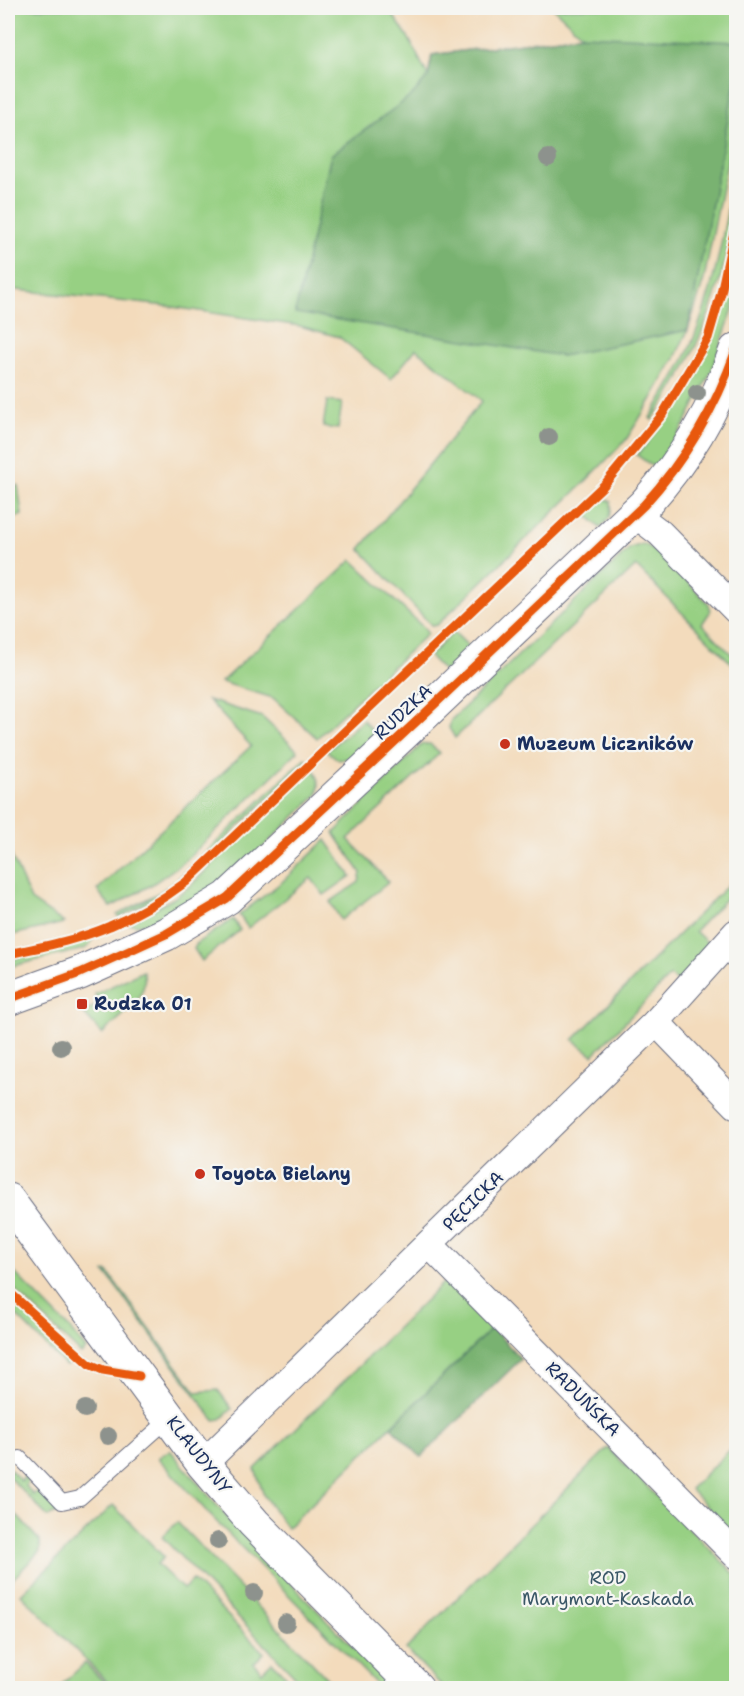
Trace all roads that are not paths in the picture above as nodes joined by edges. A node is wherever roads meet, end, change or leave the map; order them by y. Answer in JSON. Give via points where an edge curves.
{"nodes":[{"id":1,"x":736,"y":350,"type":"edge"},
{"id":2,"x":635,"y":514,"type":"junction"},
{"id":3,"x":736,"y":610,"type":"edge"},
{"id":4,"x":736,"y":933,"type":"edge"},
{"id":5,"x":120,"y":954,"type":"junction"},
{"id":6,"x":8,"y":978,"type":"edge"},
{"id":7,"x":8,"y":999,"type":"edge"},
{"id":8,"x":656,"y":1022,"type":"junction"},
{"id":9,"x":736,"y":1105,"type":"edge"},
{"id":10,"x":8,"y":1200,"type":"edge"},
{"id":11,"x":429,"y":1244,"type":"junction"},
{"id":12,"x":170,"y":1418,"type":"junction"},
{"id":13,"x":20,"y":1458,"type":"dead end"},
{"id":14,"x":203,"y":1464,"type":"junction"},
{"id":15,"x":736,"y":1555,"type":"edge"},
{"id":16,"x":417,"y":1689,"type":"edge"}],
"edges":[{"from":1,"to":2,"type":"street","name":"RUDZKA","via":[[689,447]]},
{"from":2,"to":3,"type":"street","via":[[660,533]]},
{"from":2,"to":5,"type":"street","name":"RUDZKA","via":[[227,898],[166,934]]},
{"from":4,"to":8,"type":"street","name":"PĘCICKA"},
{"from":5,"to":6,"type":"street","name":"RUDZKA"},
{"from":5,"to":7,"type":"street","name":"RUDZKA"},
{"from":8,"to":9,"type":"street"},
{"from":8,"to":11,"type":"street","name":"PĘCICKA"},
{"from":10,"to":12,"type":"street","name":"KLAUDYNY"},
{"from":11,"to":14,"type":"street","name":"PĘCICKA"},
{"from":11,"to":15,"type":"street","name":"RADUŃSKA"},
{"from":12,"to":13,"type":"lane","via":[[80,1498],[62,1502]]},
{"from":12,"to":14,"type":"street","name":"KLAUDYNY"},
{"from":14,"to":16,"type":"street","name":"KLAUDYNY","via":[[254,1523]]}]}
